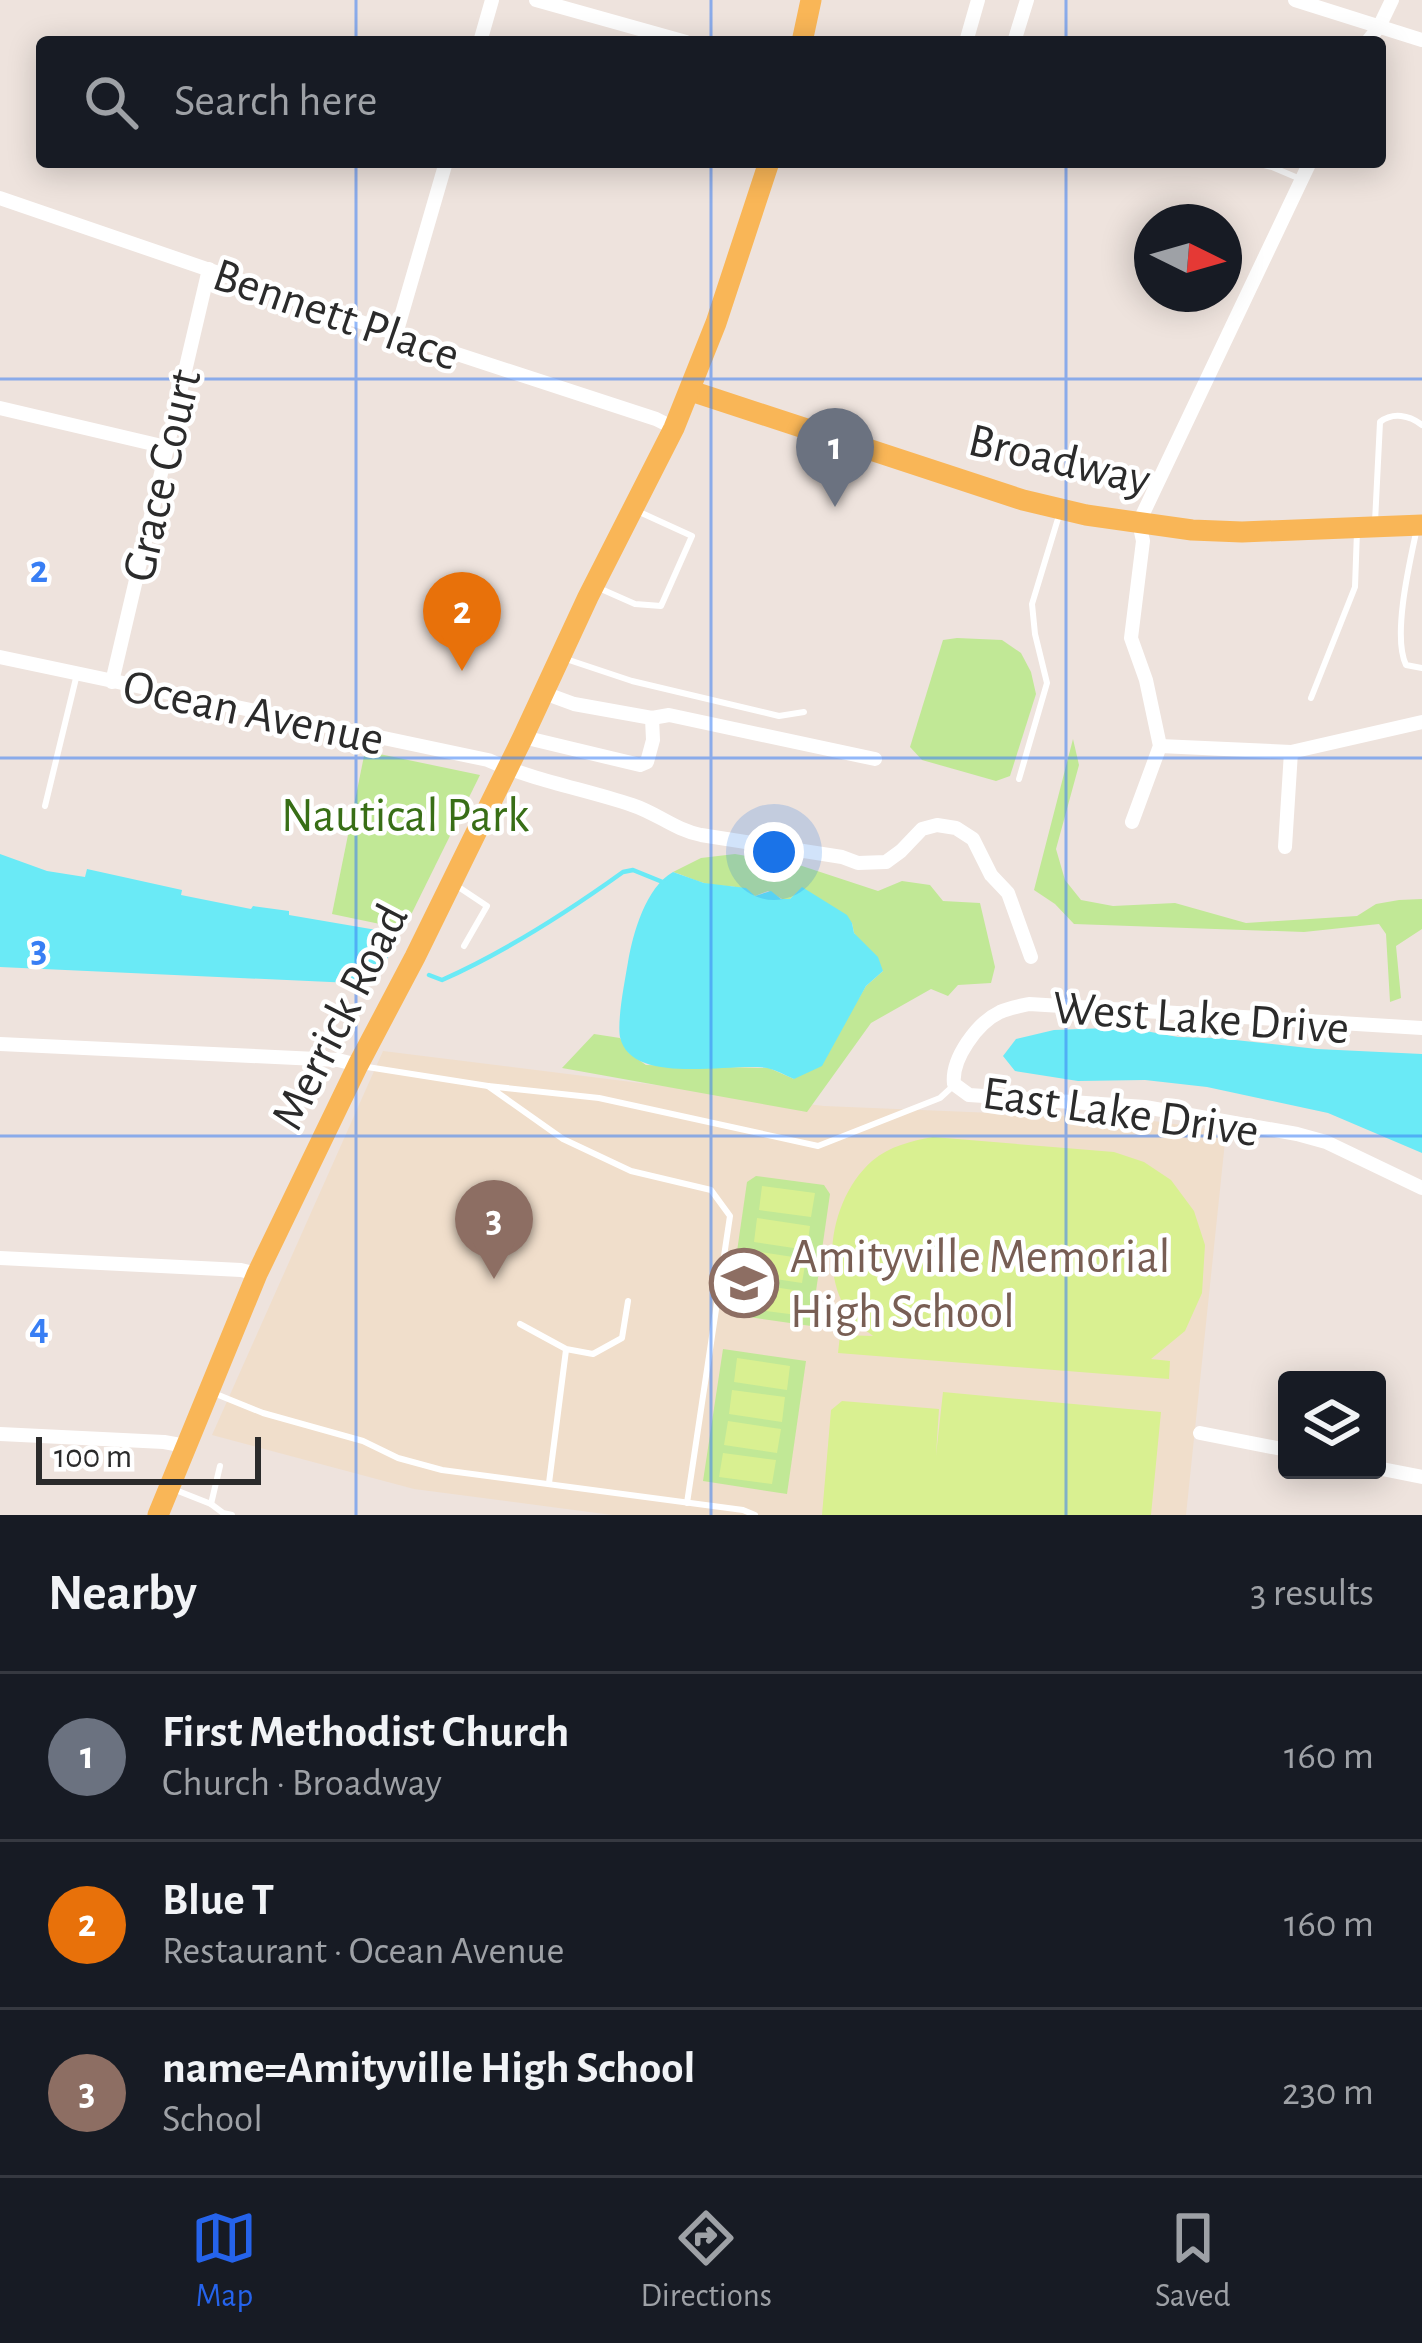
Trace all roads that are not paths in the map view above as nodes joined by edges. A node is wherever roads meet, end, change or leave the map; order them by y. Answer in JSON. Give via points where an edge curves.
{"nodes":[{"id":1,"x":492,"y":0,"type":"edge"},
{"id":2,"x":536,"y":0,"type":"edge"},
{"id":3,"x":811,"y":0,"type":"edge"},
{"id":4,"x":978,"y":0,"type":"edge"},
{"id":5,"x":1027,"y":0,"type":"edge"},
{"id":6,"x":1294,"y":0,"type":"edge"},
{"id":7,"x":1392,"y":0,"type":"edge"},
{"id":8,"x":1379,"y":27,"type":"junction"},
{"id":9,"x":482,"y":36,"type":"edge"},
{"id":10,"x":665,"y":36,"type":"edge"},
{"id":11,"x":803,"y":36,"type":"edge"},
{"id":12,"x":969,"y":36,"type":"edge"},
{"id":13,"x":1016,"y":36,"type":"edge"},
{"id":14,"x":1372,"y":36,"type":"edge"},
{"id":15,"x":1422,"y":40,"type":"edge"},
{"id":16,"x":444,"y":168,"type":"edge"},
{"id":17,"x":767,"y":168,"type":"edge"},
{"id":18,"x":1270,"y":168,"type":"edge"},
{"id":19,"x":1307,"y":168,"type":"edge"},
{"id":20,"x":1302,"y":179,"type":"junction"},
{"id":21,"x":0,"y":198,"type":"edge"},
{"id":22,"x":209,"y":269,"type":"junction"},
{"id":23,"x":396,"y":334,"type":"junction"},
{"id":24,"x":691,"y":391,"type":"junction"},
{"id":25,"x":0,"y":408,"type":"edge"},
{"id":26,"x":1422,"y":424,"type":"edge"},
{"id":27,"x":674,"y":428,"type":"junction"},
{"id":28,"x":166,"y":447,"type":"junction"},
{"id":29,"x":632,"y":508,"type":"junction"},
{"id":30,"x":1061,"y":509,"type":"junction"},
{"id":31,"x":1139,"y":522,"type":"junction"},
{"id":32,"x":1420,"y":525,"type":"edge"},
{"id":33,"x":1366,"y":527,"type":"junction"},
{"id":34,"x":593,"y":586,"type":"junction"},
{"id":35,"x":0,"y":657,"type":"edge"},
{"id":36,"x":560,"y":657,"type":"junction"},
{"id":37,"x":1422,"y":668,"type":"edge"},
{"id":38,"x":77,"y":674,"type":"junction"},
{"id":39,"x":112,"y":682,"type":"junction"},
{"id":40,"x":544,"y":693,"type":"junction"},
{"id":41,"x":1311,"y":698,"type":"dead end"},
{"id":42,"x":804,"y":712,"type":"dead end"},
{"id":43,"x":652,"y":718,"type":"junction"},
{"id":44,"x":1422,"y":722,"type":"edge"},
{"id":45,"x":524,"y":737,"type":"junction"},
{"id":46,"x":1160,"y":746,"type":"junction"},
{"id":47,"x":1291,"y":752,"type":"junction"},
{"id":48,"x":875,"y":759,"type":"dead end"},
{"id":49,"x":507,"y":769,"type":"junction"},
{"id":50,"x":1019,"y":778,"type":"dead end"},
{"id":51,"x":45,"y":806,"type":"dead end"},
{"id":52,"x":1132,"y":822,"type":"dead end"},
{"id":53,"x":1285,"y":847,"type":"dead end"},
{"id":54,"x":452,"y":882,"type":"junction"},
{"id":55,"x":464,"y":946,"type":"dead end"},
{"id":56,"x":1031,"y":957,"type":"dead end"},
{"id":57,"x":1422,"y":1028,"type":"edge"},
{"id":58,"x":0,"y":1044,"type":"edge"},
{"id":59,"x":358,"y":1065,"type":"junction"},
{"id":60,"x":955,"y":1084,"type":"junction"},
{"id":61,"x":488,"y":1086,"type":"junction"},
{"id":62,"x":1422,"y":1188,"type":"edge"},
{"id":63,"x":0,"y":1258,"type":"edge"},
{"id":64,"x":257,"y":1274,"type":"junction"},
{"id":65,"x":628,"y":1301,"type":"dead end"},
{"id":66,"x":520,"y":1324,"type":"dead end"},
{"id":67,"x":566,"y":1349,"type":"junction"},
{"id":68,"x":208,"y":1391,"type":"junction"},
{"id":69,"x":1199,"y":1433,"type":"dead end"},
{"id":70,"x":0,"y":1434,"type":"edge"},
{"id":71,"x":186,"y":1446,"type":"junction"},
{"id":72,"x":1278,"y":1448,"type":"edge"},
{"id":73,"x":220,"y":1466,"type":"dead end"},
{"id":74,"x":1386,"y":1470,"type":"edge"},
{"id":75,"x":1422,"y":1477,"type":"edge"},
{"id":76,"x":549,"y":1483,"type":"junction"},
{"id":77,"x":170,"y":1488,"type":"junction"},
{"id":78,"x":687,"y":1502,"type":"junction"},
{"id":79,"x":211,"y":1504,"type":"junction"},
{"id":80,"x":158,"y":1515,"type":"edge"},
{"id":81,"x":232,"y":1515,"type":"edge"},
{"id":82,"x":754,"y":1515,"type":"edge"}],
"edges":[{"from":1,"to":9,"type":"street"},
{"from":2,"to":10,"type":"street"},
{"from":3,"to":11,"type":"main road"},
{"from":4,"to":12,"type":"street"},
{"from":5,"to":13,"type":"street"},
{"from":6,"to":8,"type":"street"},
{"from":7,"to":8,"type":"street"},
{"from":8,"to":14,"type":"street"},
{"from":8,"to":15,"type":"street"},
{"from":16,"to":23,"type":"street"},
{"from":17,"to":24,"type":"main road","name":"Merrick Road"},
{"from":18,"to":20,"type":"lane"},
{"from":19,"to":20,"type":"street"},
{"from":20,"to":31,"type":"street"},
{"from":21,"to":22,"type":"street","name":"Bennett Place"},
{"from":22,"to":23,"type":"street","name":"Bennett Place"},
{"from":22,"to":28,"type":"street","name":"Grace Court"},
{"from":23,"to":27,"type":"street","name":"Bennett Place"},
{"from":24,"to":27,"type":"main road","name":"Merrick Road"},
{"from":24,"to":30,"type":"main road","name":"Broadway"},
{"from":25,"to":28,"type":"street"},
{"from":26,"to":33,"type":"lane","via":[[1397,416],[1380,422]]},
{"from":27,"to":29,"type":"main road","name":"Merrick Road"},
{"from":28,"to":39,"type":"street","name":"Grace Court"},
{"from":29,"to":34,"type":"main road","name":"Merrick Road"},
{"from":29,"to":34,"type":"lane","via":[[692,536],[661,607]]},
{"from":30,"to":31,"type":"main road","name":"Broadway"},
{"from":30,"to":50,"type":"lane","via":[[1032,604],[1048,682]]},
{"from":31,"to":33,"type":"main road","name":"Broadway","via":[[1242,532]]},
{"from":31,"to":46,"type":"street","via":[[1131,638]]},
{"from":32,"to":33,"type":"main road","name":"Broadway"},
{"from":32,"to":37,"type":"lane","via":[[1400,650],[1406,665]]},
{"from":33,"to":41,"type":"lane","via":[[1355,587]]},
{"from":34,"to":36,"type":"main road","name":"Merrick Road"},
{"from":35,"to":38,"type":"street","name":"Ocean Avenue"},
{"from":36,"to":40,"type":"main road","name":"Merrick Road"},
{"from":36,"to":42,"type":"lane","via":[[779,716]]},
{"from":38,"to":39,"type":"street","name":"Ocean Avenue"},
{"from":38,"to":51,"type":"lane"},
{"from":39,"to":49,"type":"street","name":"Ocean Avenue"},
{"from":40,"to":43,"type":"street"},
{"from":40,"to":45,"type":"main road","name":"Merrick Road"},
{"from":43,"to":45,"type":"street","via":[[650,755],[640,765]]},
{"from":43,"to":48,"type":"street","via":[[669,715]]},
{"from":44,"to":47,"type":"street"},
{"from":45,"to":49,"type":"main road","name":"Merrick Road"},
{"from":46,"to":47,"type":"street"},
{"from":46,"to":52,"type":"street"},
{"from":47,"to":53,"type":"street"},
{"from":49,"to":54,"type":"main road","name":"Merrick Road"},
{"from":49,"to":56,"type":"street","name":"Ocean Avenue","via":[[651,812],[682,831],[858,862],[886,862],[922,829],[956,828],[973,838],[1008,893]]},
{"from":54,"to":55,"type":"lane","via":[[487,906]]},
{"from":54,"to":59,"type":"main road","name":"Merrick Road"},
{"from":57,"to":60,"type":"street","name":"West Lake Drive","via":[[1029,1004],[990,1018],[957,1057]]},
{"from":58,"to":59,"type":"street"},
{"from":59,"to":61,"type":"lane"},
{"from":59,"to":64,"type":"main road","name":"Merrick Road"},
{"from":60,"to":61,"type":"lane","via":[[940,1098],[818,1146],[599,1098]]},
{"from":60,"to":62,"type":"street","name":"East Lake Drive","via":[[988,1098],[1145,1107],[1297,1134]]},
{"from":61,"to":78,"type":"lane","via":[[562,1139],[631,1171],[711,1190],[730,1216]]},
{"from":63,"to":64,"type":"street"},
{"from":64,"to":68,"type":"main road","name":"Merrick Road"},
{"from":65,"to":67,"type":"lane","via":[[622,1338],[593,1354]]},
{"from":66,"to":67,"type":"lane"},
{"from":67,"to":76,"type":"lane"},
{"from":68,"to":71,"type":"main road","name":"Merrick Road"},
{"from":68,"to":76,"type":"lane","via":[[442,1470]]},
{"from":69,"to":72,"type":"street"},
{"from":70,"to":71,"type":"street"},
{"from":71,"to":77,"type":"main road","name":"Merrick Road"},
{"from":73,"to":79,"type":"lane"},
{"from":74,"to":75,"type":"street"},
{"from":76,"to":78,"type":"lane"},
{"from":77,"to":79,"type":"lane"},
{"from":77,"to":80,"type":"main road","name":"Merrick Road"},
{"from":78,"to":82,"type":"lane"},
{"from":79,"to":81,"type":"lane"}]}
